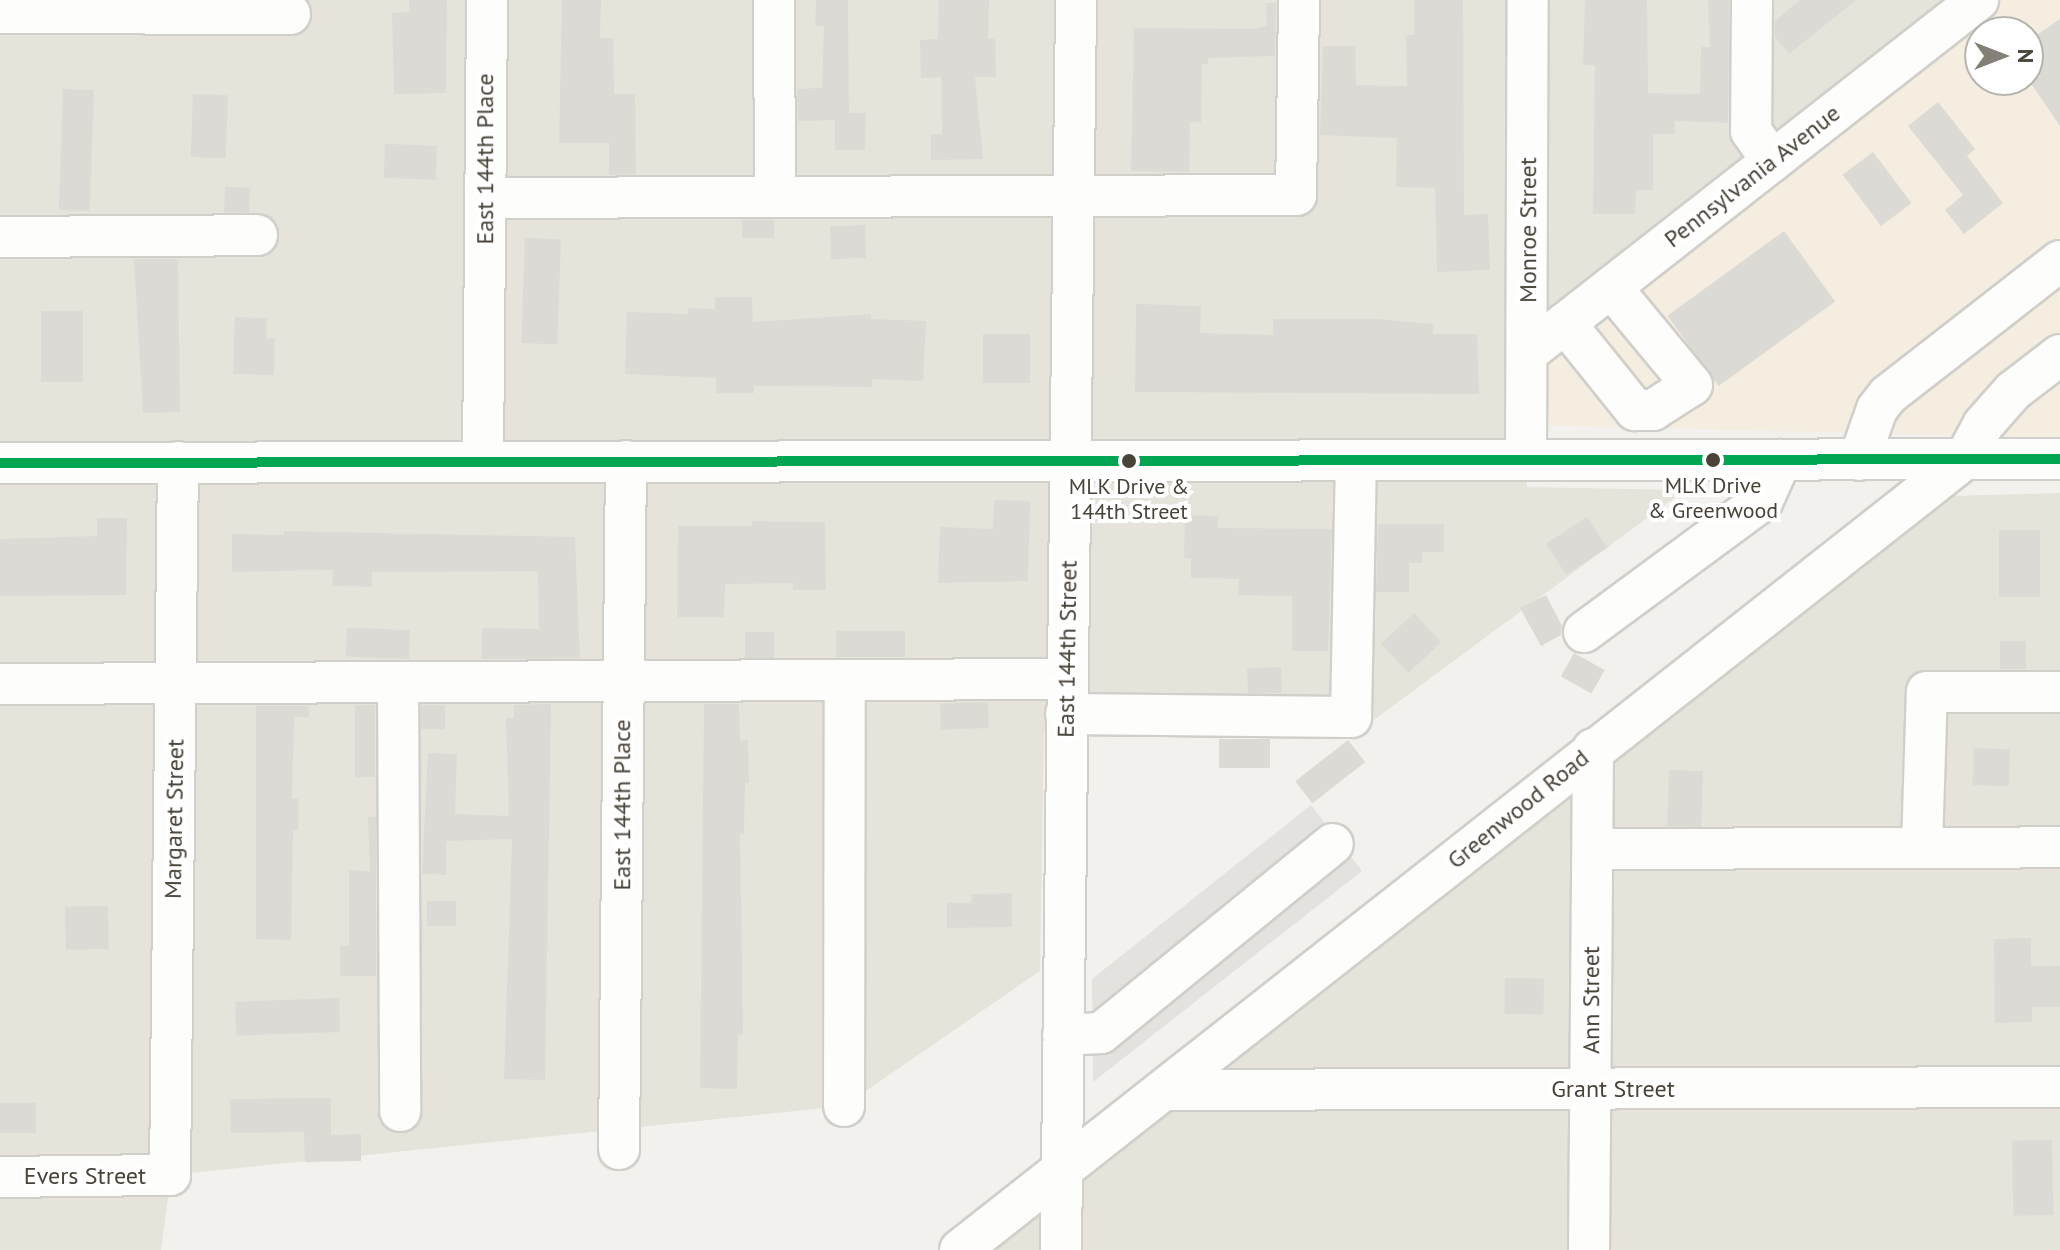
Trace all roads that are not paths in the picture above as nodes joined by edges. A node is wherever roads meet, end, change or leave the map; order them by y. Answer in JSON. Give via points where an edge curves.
{"nodes":[{"id":1,"x":487,"y":0,"type":"edge"},
{"id":2,"x":774,"y":0,"type":"edge"},
{"id":3,"x":1076,"y":0,"type":"edge"},
{"id":4,"x":1299,"y":0,"type":"edge"},
{"id":5,"x":1528,"y":0,"type":"edge"},
{"id":6,"x":1752,"y":0,"type":"edge"},
{"id":7,"x":1978,"y":0,"type":"edge"},
{"id":8,"x":0,"y":13,"type":"edge"},
{"id":9,"x":290,"y":14,"type":"dead end"},
{"id":10,"x":1772,"y":161,"type":"junction"},
{"id":11,"x":1073,"y":196,"type":"junction"},
{"id":12,"x":775,"y":197,"type":"junction"},
{"id":13,"x":485,"y":198,"type":"junction"},
{"id":14,"x":257,"y":235,"type":"dead end"},
{"id":15,"x":0,"y":237,"type":"edge"},
{"id":16,"x":2060,"y":261,"type":"edge"},
{"id":17,"x":1611,"y":287,"type":"junction"},
{"id":18,"x":1565,"y":323,"type":"junction"},
{"id":19,"x":1527,"y":353,"type":"junction"},
{"id":20,"x":2060,"y":355,"type":"edge"},
{"id":21,"x":1965,"y":459,"type":"junction"},
{"id":22,"x":2060,"y":459,"type":"edge"},
{"id":23,"x":1356,"y":460,"type":"junction"},
{"id":24,"x":1526,"y":460,"type":"junction"},
{"id":25,"x":1781,"y":460,"type":"junction"},
{"id":26,"x":1859,"y":460,"type":"junction"},
{"id":27,"x":626,"y":461,"type":"junction"},
{"id":28,"x":1069,"y":461,"type":"junction"},
{"id":29,"x":178,"y":462,"type":"junction"},
{"id":30,"x":483,"y":462,"type":"junction"},
{"id":31,"x":0,"y":463,"type":"edge"},
{"id":32,"x":1584,"y":632,"type":"dead end"},
{"id":33,"x":845,"y":680,"type":"junction"},
{"id":34,"x":623,"y":681,"type":"junction"},
{"id":35,"x":398,"y":682,"type":"junction"},
{"id":36,"x":176,"y":683,"type":"junction"},
{"id":37,"x":0,"y":684,"type":"edge"},
{"id":38,"x":2060,"y":692,"type":"edge"},
{"id":39,"x":1066,"y":696,"type":"junction"},
{"id":40,"x":1593,"y":749,"type":"junction"},
{"id":41,"x":1333,"y":844,"type":"dead end"},
{"id":42,"x":1922,"y":847,"type":"junction"},
{"id":43,"x":2060,"y":847,"type":"edge"},
{"id":44,"x":1593,"y":849,"type":"junction"},
{"id":45,"x":1063,"y":1035,"type":"junction"},
{"id":46,"x":2060,"y":1087,"type":"edge"},
{"id":47,"x":1166,"y":1090,"type":"junction"},
{"id":48,"x":1591,"y":1090,"type":"junction"},
{"id":49,"x":844,"y":1106,"type":"dead end"},
{"id":50,"x":400,"y":1111,"type":"dead end"},
{"id":51,"x":619,"y":1149,"type":"dead end"},
{"id":52,"x":1061,"y":1170,"type":"junction"},
{"id":53,"x":170,"y":1175,"type":"joint"},
{"id":54,"x":0,"y":1177,"type":"edge"},
{"id":55,"x":960,"y":1250,"type":"edge"},
{"id":56,"x":1061,"y":1250,"type":"edge"},
{"id":57,"x":1589,"y":1250,"type":"edge"}],
"edges":[{"from":1,"to":13,"type":"street","name":"East 144th Place"},
{"from":2,"to":12,"type":"street"},
{"from":3,"to":11,"type":"street","name":"East 144th Street"},
{"from":4,"to":11,"type":"street","via":[[1296,195]]},
{"from":5,"to":19,"type":"street","name":"Monroe Street"},
{"from":6,"to":10,"type":"street","via":[[1751,131]]},
{"from":7,"to":10,"type":"street","name":"Pennsylvania Avenue"},
{"from":8,"to":9,"type":"street"},
{"from":10,"to":17,"type":"street","name":"Pennsylvania Avenue"},
{"from":11,"to":12,"type":"street"},
{"from":11,"to":28,"type":"street","name":"East 144th Street"},
{"from":12,"to":13,"type":"street"},
{"from":13,"to":30,"type":"street","name":"East 144th Place"},
{"from":14,"to":15,"type":"street"},
{"from":16,"to":26,"type":"street","via":[[1877,409]]},
{"from":17,"to":18,"type":"street","name":"Pennsylvania Avenue"},
{"from":17,"to":18,"type":"street","via":[[1692,385],[1653,410],[1635,410]]},
{"from":18,"to":19,"type":"street","name":"Pennsylvania Avenue"},
{"from":19,"to":24,"type":"street","name":"Monroe Street"},
{"from":20,"to":21,"type":"street","name":"Greenwood Road","via":[[2013,391],[1983,425]]},
{"from":21,"to":22,"type":"street"},
{"from":21,"to":26,"type":"street"},
{"from":21,"to":40,"type":"street","name":"Greenwood Road"},
{"from":23,"to":24,"type":"street"},
{"from":23,"to":28,"type":"street"},
{"from":23,"to":39,"type":"street","via":[[1351,717]]},
{"from":24,"to":25,"type":"street"},
{"from":25,"to":26,"type":"street"},
{"from":25,"to":32,"type":"street","via":[[1763,500]]},
{"from":27,"to":28,"type":"street"},
{"from":27,"to":30,"type":"street"},
{"from":27,"to":34,"type":"street","name":"East 144th Place"},
{"from":28,"to":39,"type":"street","name":"East 144th Street"},
{"from":29,"to":30,"type":"street"},
{"from":29,"to":31,"type":"street"},
{"from":29,"to":36,"type":"street","name":"Margaret Street"},
{"from":33,"to":34,"type":"street"},
{"from":33,"to":39,"type":"street"},
{"from":33,"to":49,"type":"street"},
{"from":34,"to":35,"type":"street"},
{"from":34,"to":51,"type":"street","name":"East 144th Place"},
{"from":35,"to":36,"type":"street"},
{"from":35,"to":50,"type":"street"},
{"from":36,"to":37,"type":"street"},
{"from":36,"to":53,"type":"street","name":"Margaret Street"},
{"from":38,"to":42,"type":"street","via":[[1927,692]]},
{"from":39,"to":45,"type":"street","name":"East 144th Street"},
{"from":40,"to":44,"type":"street","name":"Ann Street"},
{"from":40,"to":47,"type":"street","name":"Greenwood Road"},
{"from":41,"to":45,"type":"street","via":[[1101,1033]]},
{"from":42,"to":43,"type":"street"},
{"from":42,"to":44,"type":"street"},
{"from":44,"to":48,"type":"street","name":"Ann Street"},
{"from":45,"to":52,"type":"street","name":"East 144th Street"},
{"from":46,"to":48,"type":"street","name":"Grant Street"},
{"from":47,"to":48,"type":"street","name":"Grant Street"},
{"from":47,"to":52,"type":"street","name":"Greenwood Road"},
{"from":48,"to":57,"type":"street","name":"Ann Street"},
{"from":52,"to":55,"type":"street","name":"Greenwood Road"},
{"from":52,"to":56,"type":"street","name":"East 144th Street"},
{"from":53,"to":54,"type":"street","name":"Evers Street"}]}
